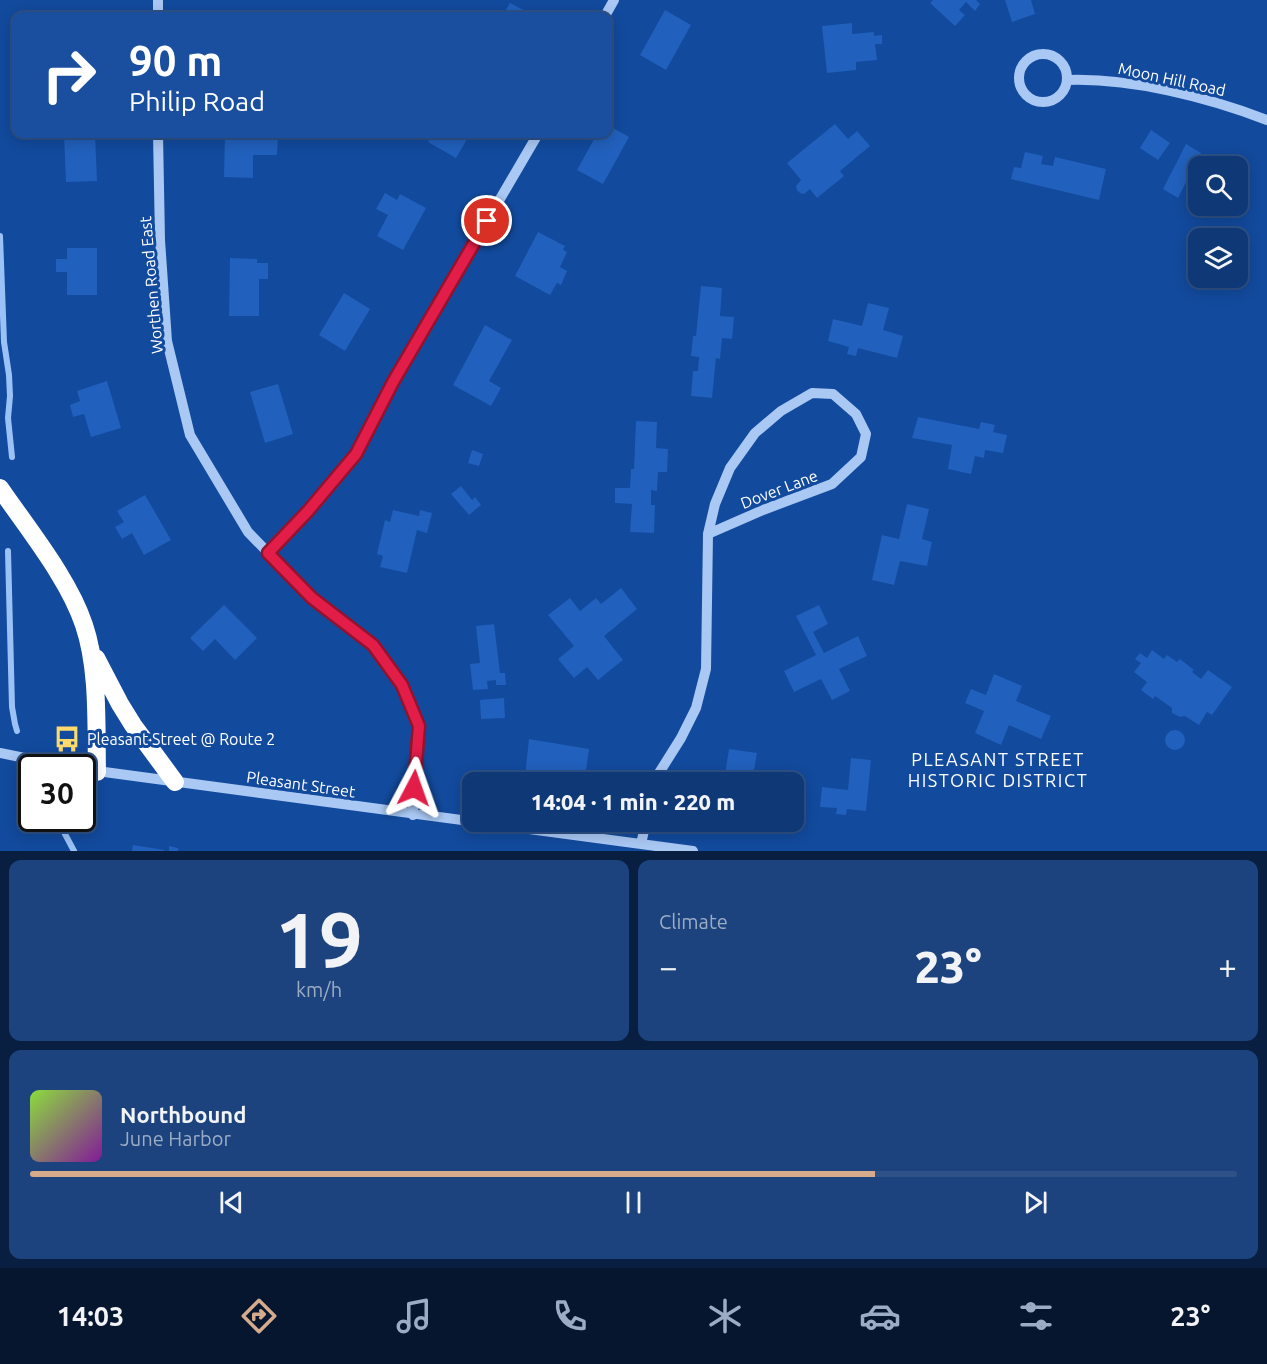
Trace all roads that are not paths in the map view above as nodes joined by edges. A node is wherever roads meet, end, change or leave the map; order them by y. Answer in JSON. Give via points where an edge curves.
{"nodes":[{"id":1,"x":1068,"y":80,"type":"junction"},
{"id":2,"x":1267,"y":120,"type":"edge"},
{"id":3,"x":158,"y":138,"type":"edge"},
{"id":4,"x":536,"y":138,"type":"edge"},
{"id":5,"x":0,"y":488,"type":"edge"},
{"id":6,"x":708,"y":534,"type":"junction"},
{"id":7,"x":268,"y":553,"type":"junction"},
{"id":8,"x":90,"y":646,"type":"junction"},
{"id":9,"x":0,"y":753,"type":"edge"},
{"id":10,"x":91,"y":754,"type":"edge"},
{"id":11,"x":18,"y":757,"type":"edge"},
{"id":12,"x":96,"y":771,"type":"edge"},
{"id":13,"x":660,"y":772,"type":"edge"},
{"id":14,"x":175,"y":782,"type":"junction"},
{"id":15,"x":412,"y":814,"type":"junction"},
{"id":16,"x":643,"y":832,"type":"edge"},
{"id":17,"x":640,"y":844,"type":"junction"},
{"id":18,"x":693,"y":851,"type":"edge"}],
"edges":[{"from":1,"to":1,"type":"street","via":[[1064,65],[1044,54],[1028,59],[1019,81],[1026,95],[1048,102],[1062,94]]},
{"from":1,"to":2,"type":"street","name":"Moon Hill Road","via":[[1136,84]]},
{"from":3,"to":7,"type":"street","name":"Worthen Road East","via":[[167,341],[190,435],[248,532]]},
{"from":4,"to":7,"type":"street","via":[[399,372],[356,454]]},
{"from":5,"to":8,"type":"highway","via":[[68,590],[81,614]]},
{"from":6,"to":6,"type":"street","name":"Dover Lane","via":[[730,468],[755,433],[782,411],[812,393],[833,394],[856,414],[866,434],[861,457],[832,484]]},
{"from":6,"to":13,"type":"street","name":"Dover Lane","via":[[706,669],[696,708]]},
{"from":7,"to":15,"type":"street","name":"Worthen Road East","via":[[312,598],[373,645],[402,685],[419,726]]},
{"from":8,"to":10,"type":"highway","via":[[94,678]]},
{"from":8,"to":14,"type":"highway","via":[[127,715]]},
{"from":9,"to":11,"type":"street"},
{"from":12,"to":14,"type":"street","name":"Pleasant Street"},
{"from":14,"to":15,"type":"street","name":"Pleasant Street"},
{"from":15,"to":17,"type":"street","name":"Pleasant Street"},
{"from":16,"to":17,"type":"street"},
{"from":17,"to":18,"type":"street","name":"Pleasant Street"}]}
